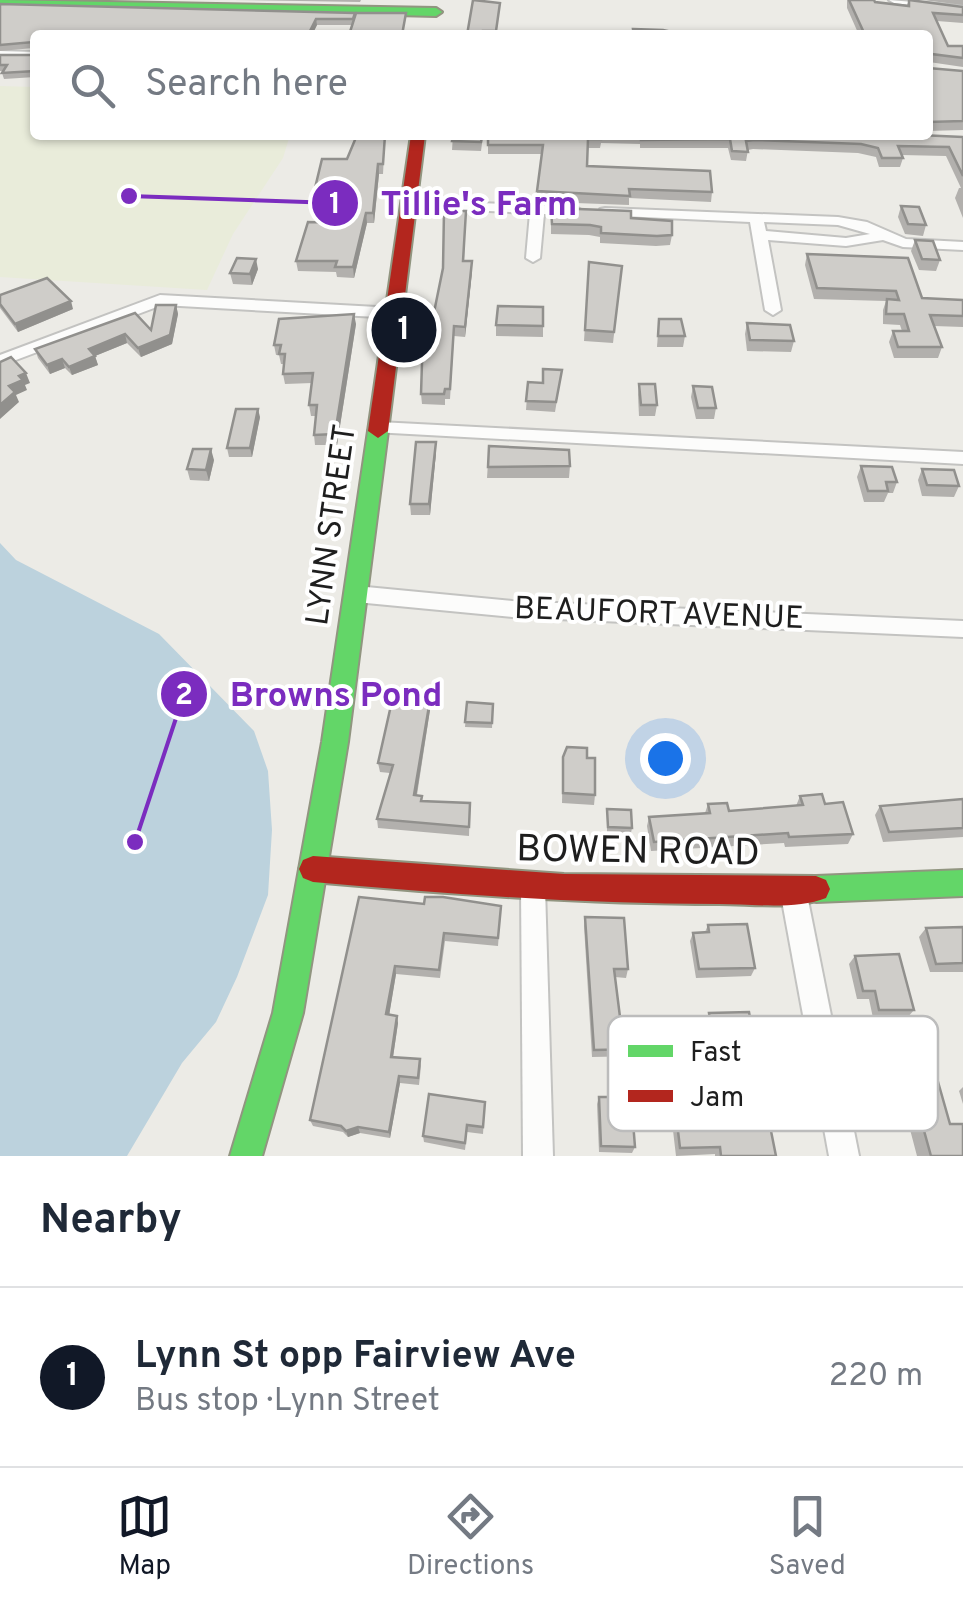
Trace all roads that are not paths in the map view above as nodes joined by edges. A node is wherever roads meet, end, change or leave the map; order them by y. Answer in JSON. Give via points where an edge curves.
{"nodes":[{"id":1,"x":894,"y":0,"type":"edge"},
{"id":2,"x":0,"y":2,"type":"edge"},
{"id":3,"x":963,"y":9,"type":"edge"},
{"id":4,"x":435,"y":16,"type":"edge"},
{"id":5,"x":0,"y":54,"type":"edge"},
{"id":6,"x":30,"y":55,"type":"edge"},
{"id":7,"x":417,"y":140,"type":"edge"},
{"id":8,"x":408,"y":204,"type":"junction"},
{"id":9,"x":537,"y":209,"type":"junction"},
{"id":10,"x":756,"y":218,"type":"junction"},
{"id":11,"x":760,"y":235,"type":"junction"},
{"id":12,"x":881,"y":236,"type":"junction"},
{"id":13,"x":963,"y":246,"type":"edge"},
{"id":14,"x":533,"y":258,"type":"dead end"},
{"id":15,"x":773,"y":310,"type":"dead end"},
{"id":16,"x":395,"y":314,"type":"junction"},
{"id":17,"x":0,"y":361,"type":"edge"},
{"id":18,"x":379,"y":428,"type":"junction"},
{"id":19,"x":963,"y":458,"type":"edge"},
{"id":20,"x":356,"y":594,"type":"junction"},
{"id":21,"x":963,"y":629,"type":"edge"},
{"id":22,"x":313,"y":869,"type":"junction"},
{"id":23,"x":963,"y":883,"type":"edge"},
{"id":24,"x":533,"y":888,"type":"junction"},
{"id":25,"x":792,"y":890,"type":"junction"},
{"id":26,"x":817,"y":1016,"type":"edge"},
{"id":27,"x":839,"y":1131,"type":"edge"},
{"id":28,"x":246,"y":1156,"type":"edge"},
{"id":29,"x":538,"y":1156,"type":"edge"},
{"id":30,"x":844,"y":1156,"type":"edge"}],
"edges":[{"from":1,"to":3,"type":"street"},
{"from":2,"to":4,"type":"main road"},
{"from":5,"to":6,"type":"street"},
{"from":7,"to":8,"type":"main road","name":"LYNN STREET"},
{"from":8,"to":9,"type":"street"},
{"from":8,"to":16,"type":"main road","name":"LYNN STREET"},
{"from":9,"to":10,"type":"street"},
{"from":9,"to":14,"type":"street"},
{"from":10,"to":11,"type":"street"},
{"from":10,"to":12,"type":"street","via":[[853,222]]},
{"from":11,"to":12,"type":"street","via":[[846,242]]},
{"from":11,"to":15,"type":"street"},
{"from":12,"to":13,"type":"street"},
{"from":16,"to":17,"type":"street","via":[[160,300]]},
{"from":16,"to":18,"type":"main road","name":"LYNN STREET"},
{"from":18,"to":19,"type":"street"},
{"from":18,"to":20,"type":"main road","name":"LYNN STREET"},
{"from":20,"to":21,"type":"street","name":"BEAUFORT AVENUE","via":[[512,609]]},
{"from":20,"to":22,"type":"main road","name":"LYNN STREET"},
{"from":22,"to":24,"type":"main road","name":"BOWEN ROAD"},
{"from":22,"to":28,"type":"main road","name":"LYNN STREET","via":[[288,1013]]},
{"from":23,"to":25,"type":"main road","name":"BOWEN ROAD"},
{"from":24,"to":25,"type":"main road","name":"BOWEN ROAD"},
{"from":24,"to":29,"type":"street"},
{"from":25,"to":26,"type":"street"},
{"from":27,"to":30,"type":"street"}]}
